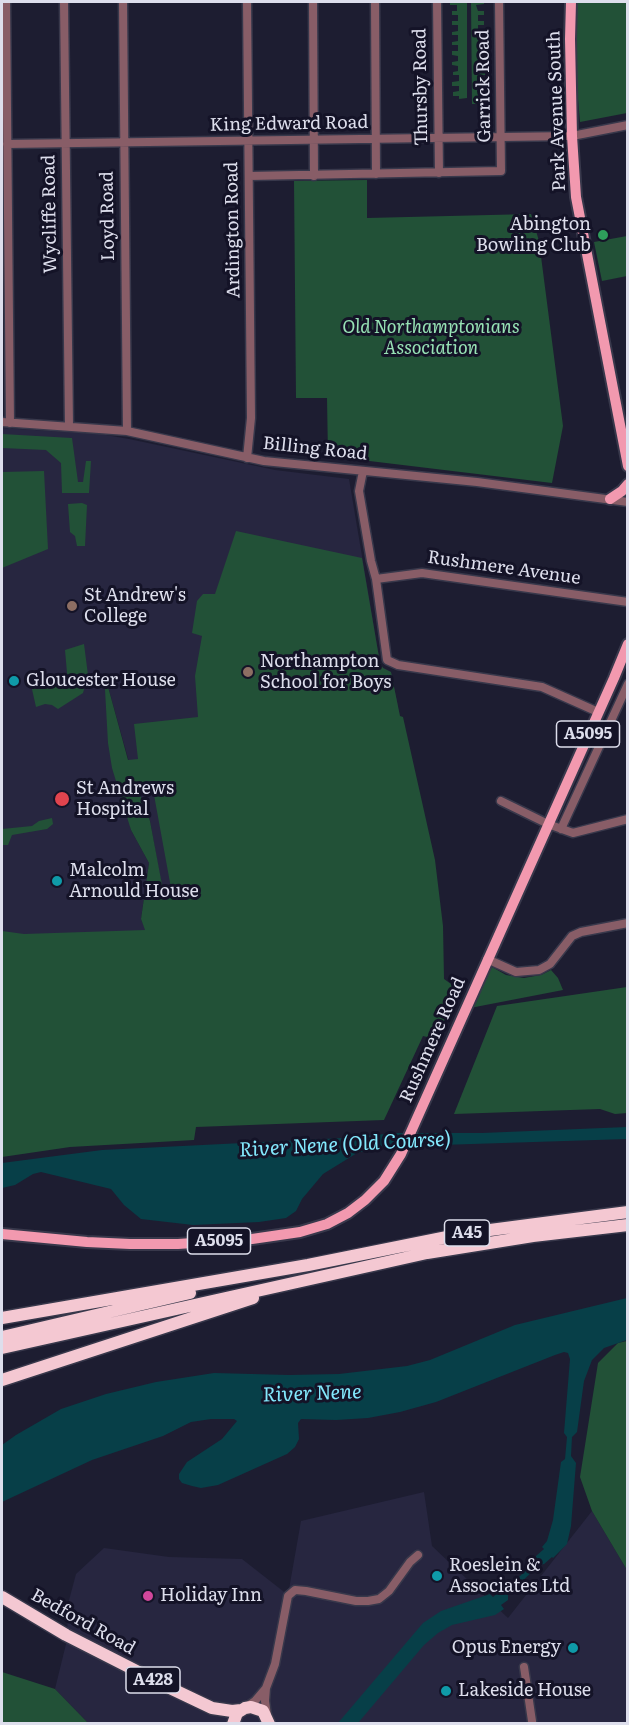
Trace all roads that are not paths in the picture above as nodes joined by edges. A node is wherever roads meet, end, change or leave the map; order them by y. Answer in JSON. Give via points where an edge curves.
{"nodes":[{"id":1,"x":6,"y":2,"type":"edge"},
{"id":2,"x":64,"y":2,"type":"edge"},
{"id":3,"x":123,"y":2,"type":"edge"},
{"id":4,"x":247,"y":2,"type":"edge"},
{"id":5,"x":313,"y":2,"type":"edge"},
{"id":6,"x":375,"y":2,"type":"edge"},
{"id":7,"x":437,"y":2,"type":"edge"},
{"id":8,"x":500,"y":2,"type":"edge"},
{"id":9,"x":571,"y":2,"type":"edge"},
{"id":10,"x":4,"y":94,"type":"edge"},
{"id":11,"x":627,"y":124,"type":"edge"},
{"id":12,"x":572,"y":136,"type":"junction"},
{"id":13,"x":501,"y":137,"type":"junction"},
{"id":14,"x":438,"y":139,"type":"junction"},
{"id":15,"x":376,"y":140,"type":"junction"},
{"id":16,"x":314,"y":141,"type":"junction"},
{"id":17,"x":248,"y":142,"type":"junction"},
{"id":18,"x":124,"y":143,"type":"junction"},
{"id":19,"x":7,"y":144,"type":"junction"},
{"id":20,"x":66,"y":144,"type":"junction"},
{"id":21,"x":439,"y":173,"type":"junction"},
{"id":22,"x":376,"y":174,"type":"junction"},
{"id":23,"x":249,"y":176,"type":"junction"},
{"id":24,"x":314,"y":176,"type":"junction"},
{"id":25,"x":6,"y":423,"type":"edge"},
{"id":26,"x":69,"y":426,"type":"junction"},
{"id":27,"x":127,"y":431,"type":"junction"},
{"id":28,"x":247,"y":458,"type":"junction"},
{"id":29,"x":627,"y":466,"type":"edge"},
{"id":30,"x":363,"y":471,"type":"junction"},
{"id":31,"x":627,"y":484,"type":"edge"},
{"id":32,"x":610,"y":499,"type":"junction"},
{"id":33,"x":627,"y":502,"type":"edge"},
{"id":34,"x":376,"y":579,"type":"junction"},
{"id":35,"x":627,"y":602,"type":"edge"},
{"id":36,"x":627,"y":644,"type":"edge"},
{"id":37,"x":627,"y":684,"type":"edge"},
{"id":38,"x":598,"y":712,"type":"junction"},
{"id":39,"x":501,"y":801,"type":"dead end"},
{"id":40,"x":627,"y":819,"type":"edge"},
{"id":41,"x":548,"y":824,"type":"junction"},
{"id":42,"x":561,"y":829,"type":"junction"},
{"id":43,"x":627,"y":923,"type":"edge"},
{"id":44,"x":487,"y":959,"type":"junction"},
{"id":45,"x":627,"y":1212,"type":"edge"},
{"id":46,"x":627,"y":1225,"type":"edge"},
{"id":47,"x":2,"y":1234,"type":"edge"},
{"id":48,"x":308,"y":1265,"type":"junction"},
{"id":49,"x":293,"y":1282,"type":"junction"},
{"id":50,"x":2,"y":1318,"type":"edge"},
{"id":51,"x":2,"y":1337,"type":"edge"},
{"id":52,"x":2,"y":1348,"type":"edge"},
{"id":53,"x":2,"y":1380,"type":"edge"},
{"id":54,"x":418,"y":1555,"type":"dead end"},
{"id":55,"x":2,"y":1597,"type":"edge"},
{"id":56,"x":524,"y":1667,"type":"dead end"},
{"id":57,"x":266,"y":1688,"type":"junction"},
{"id":58,"x":212,"y":1708,"type":"junction"},
{"id":59,"x":243,"y":1709,"type":"junction"},
{"id":60,"x":269,"y":1720,"type":"edge"},
{"id":61,"x":533,"y":1723,"type":"edge"},
{"id":62,"x":229,"y":1724,"type":"edge"},
{"id":63,"x":233,"y":1724,"type":"edge"}],
"edges":[{"from":1,"to":10,"type":"street"},
{"from":2,"to":20,"type":"street","name":"Wycliffe Road"},
{"from":3,"to":18,"type":"street","name":"Loyd Road"},
{"from":4,"to":17,"type":"street","name":"Ardington Road"},
{"from":5,"to":16,"type":"street"},
{"from":6,"to":15,"type":"street"},
{"from":7,"to":14,"type":"street","name":"Thursby Road"},
{"from":8,"to":13,"type":"street","name":"Garrick Road"},
{"from":9,"to":12,"type":"main road","name":"Park Avenue South"},
{"from":10,"to":19,"type":"street"},
{"from":11,"to":12,"type":"street","name":"King Edward Road"},
{"from":12,"to":13,"type":"street","name":"King Edward Road"},
{"from":12,"to":29,"type":"main road","name":"Park Avenue South","via":[[578,212]]},
{"from":13,"to":14,"type":"street","name":"King Edward Road"},
{"from":13,"to":21,"type":"street","name":"Garrick Road","via":[[501,171]]},
{"from":14,"to":15,"type":"street","name":"King Edward Road"},
{"from":14,"to":21,"type":"street","name":"Thursby Road"},
{"from":15,"to":16,"type":"street","name":"King Edward Road"},
{"from":15,"to":22,"type":"street"},
{"from":16,"to":17,"type":"street","name":"King Edward Road"},
{"from":16,"to":24,"type":"street"},
{"from":17,"to":18,"type":"street","name":"King Edward Road"},
{"from":17,"to":23,"type":"street","name":"Ardington Road"},
{"from":18,"to":20,"type":"street","name":"King Edward Road"},
{"from":18,"to":27,"type":"street","name":"Loyd Road"},
{"from":19,"to":20,"type":"street","name":"King Edward Road"},
{"from":19,"to":25,"type":"street"},
{"from":20,"to":26,"type":"street","name":"Wycliffe Road"},
{"from":21,"to":22,"type":"street"},
{"from":22,"to":24,"type":"street"},
{"from":23,"to":24,"type":"street"},
{"from":23,"to":28,"type":"street","name":"Ardington Road","via":[[251,418]]},
{"from":25,"to":26,"type":"street","name":"Billing Road"},
{"from":26,"to":27,"type":"street","name":"Billing Road"},
{"from":27,"to":28,"type":"street","name":"Billing Road"},
{"from":28,"to":30,"type":"street","name":"Billing Road"},
{"from":30,"to":32,"type":"street","name":"Billing Road"},
{"from":30,"to":34,"type":"street","via":[[359,491]]},
{"from":31,"to":32,"type":"main road"},
{"from":32,"to":33,"type":"street","name":"Billing Road"},
{"from":34,"to":35,"type":"street","name":"Rushmere Avenue","via":[[422,573]]},
{"from":34,"to":38,"type":"street","via":[[385,656],[391,663],[542,687]]},
{"from":36,"to":38,"type":"main road","name":"Rushmere Road","number":"A5095"},
{"from":37,"to":42,"type":"street"},
{"from":38,"to":41,"type":"main road","name":"Rushmere Road","number":"A5095"},
{"from":39,"to":41,"type":"street"},
{"from":40,"to":42,"type":"street","via":[[573,833]]},
{"from":41,"to":42,"type":"street"},
{"from":41,"to":44,"type":"main road","name":"Rushmere Road","number":"A5095"},
{"from":43,"to":44,"type":"street","via":[[572,936],[550,964],[539,970],[516,972]]},
{"from":44,"to":47,"type":"main road","name":"Rushmere Road","number":"A5095","via":[[403,1149],[384,1181],[338,1219],[300,1232],[178,1244],[87,1242]]},
{"from":45,"to":48,"type":"highway","number":"A45","via":[[467,1233]]},
{"from":46,"to":49,"type":"highway","number":"A45","via":[[450,1249]]},
{"from":48,"to":50,"type":"highway"},
{"from":48,"to":51,"type":"highway","number":"A45"},
{"from":49,"to":52,"type":"highway","number":"A45"},
{"from":49,"to":53,"type":"highway","via":[[252,1299]]},
{"from":54,"to":57,"type":"street","via":[[379,1599],[356,1600],[295,1590],[288,1596],[275,1664]]},
{"from":55,"to":58,"type":"highway","name":"Bedford Road","number":"A428","via":[[117,1662]]},
{"from":56,"to":61,"type":"street"},
{"from":57,"to":59,"type":"street"},
{"from":57,"to":60,"type":"street"},
{"from":58,"to":59,"type":"highway","name":"Bedford Road","number":"A428"},
{"from":58,"to":62,"type":"highway","name":"Bedford Road","number":"A428"},
{"from":59,"to":60,"type":"highway","name":"Bedford Road","via":[[257,1708]]},
{"from":59,"to":63,"type":"highway"}]}
